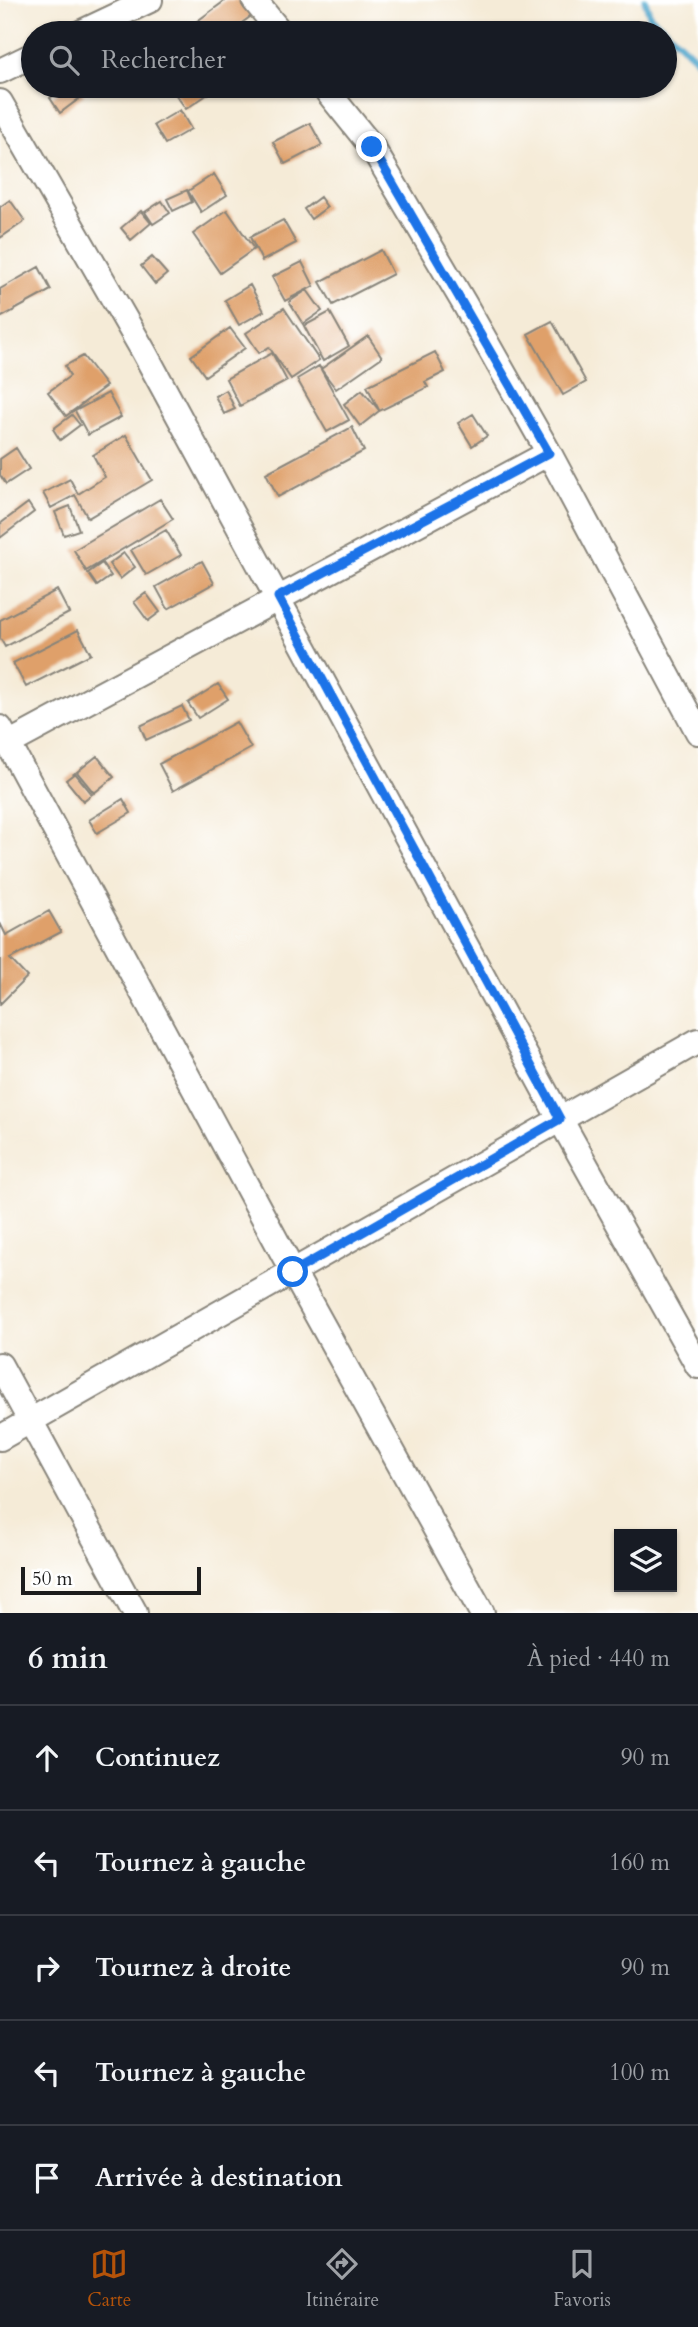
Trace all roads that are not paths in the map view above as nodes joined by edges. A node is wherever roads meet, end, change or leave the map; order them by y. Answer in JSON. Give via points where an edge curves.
{"nodes":[{"id":1,"x":150,"y":0,"type":"edge"},
{"id":2,"x":254,"y":0,"type":"edge"},
{"id":3,"x":105,"y":21,"type":"edge"},
{"id":4,"x":271,"y":21,"type":"edge"},
{"id":5,"x":21,"y":61,"type":"edge"},
{"id":6,"x":0,"y":71,"type":"edge"},
{"id":7,"x":333,"y":98,"type":"edge"},
{"id":8,"x":0,"y":102,"type":"edge"},
{"id":9,"x":549,"y":453,"type":"junction"},
{"id":10,"x":278,"y":597,"type":"junction"},
{"id":11,"x":698,"y":732,"type":"edge"},
{"id":12,"x":4,"y":736,"type":"edge"},
{"id":13,"x":698,"y":1041,"type":"edge"},
{"id":14,"x":560,"y":1119,"type":"junction"},
{"id":15,"x":293,"y":1272,"type":"junction"},
{"id":16,"x":0,"y":1366,"type":"edge"},
{"id":17,"x":698,"y":1366,"type":"edge"},
{"id":18,"x":30,"y":1420,"type":"junction"},
{"id":19,"x":0,"y":1438,"type":"edge"},
{"id":20,"x":135,"y":1613,"type":"edge"},
{"id":21,"x":482,"y":1613,"type":"edge"}],
"edges":[{"from":1,"to":3,"type":"street"},
{"from":2,"to":4,"type":"street"},
{"from":5,"to":6,"type":"street"},
{"from":7,"to":9,"type":"street","via":[[372,147]]},
{"from":8,"to":10,"type":"street"},
{"from":9,"to":10,"type":"street"},
{"from":9,"to":11,"type":"street"},
{"from":10,"to":12,"type":"street"},
{"from":10,"to":14,"type":"street"},
{"from":12,"to":15,"type":"street"},
{"from":13,"to":14,"type":"street"},
{"from":14,"to":15,"type":"street"},
{"from":14,"to":17,"type":"street"},
{"from":15,"to":18,"type":"street"},
{"from":15,"to":21,"type":"street"},
{"from":16,"to":18,"type":"street"},
{"from":18,"to":19,"type":"street"},
{"from":18,"to":20,"type":"street"}]}
